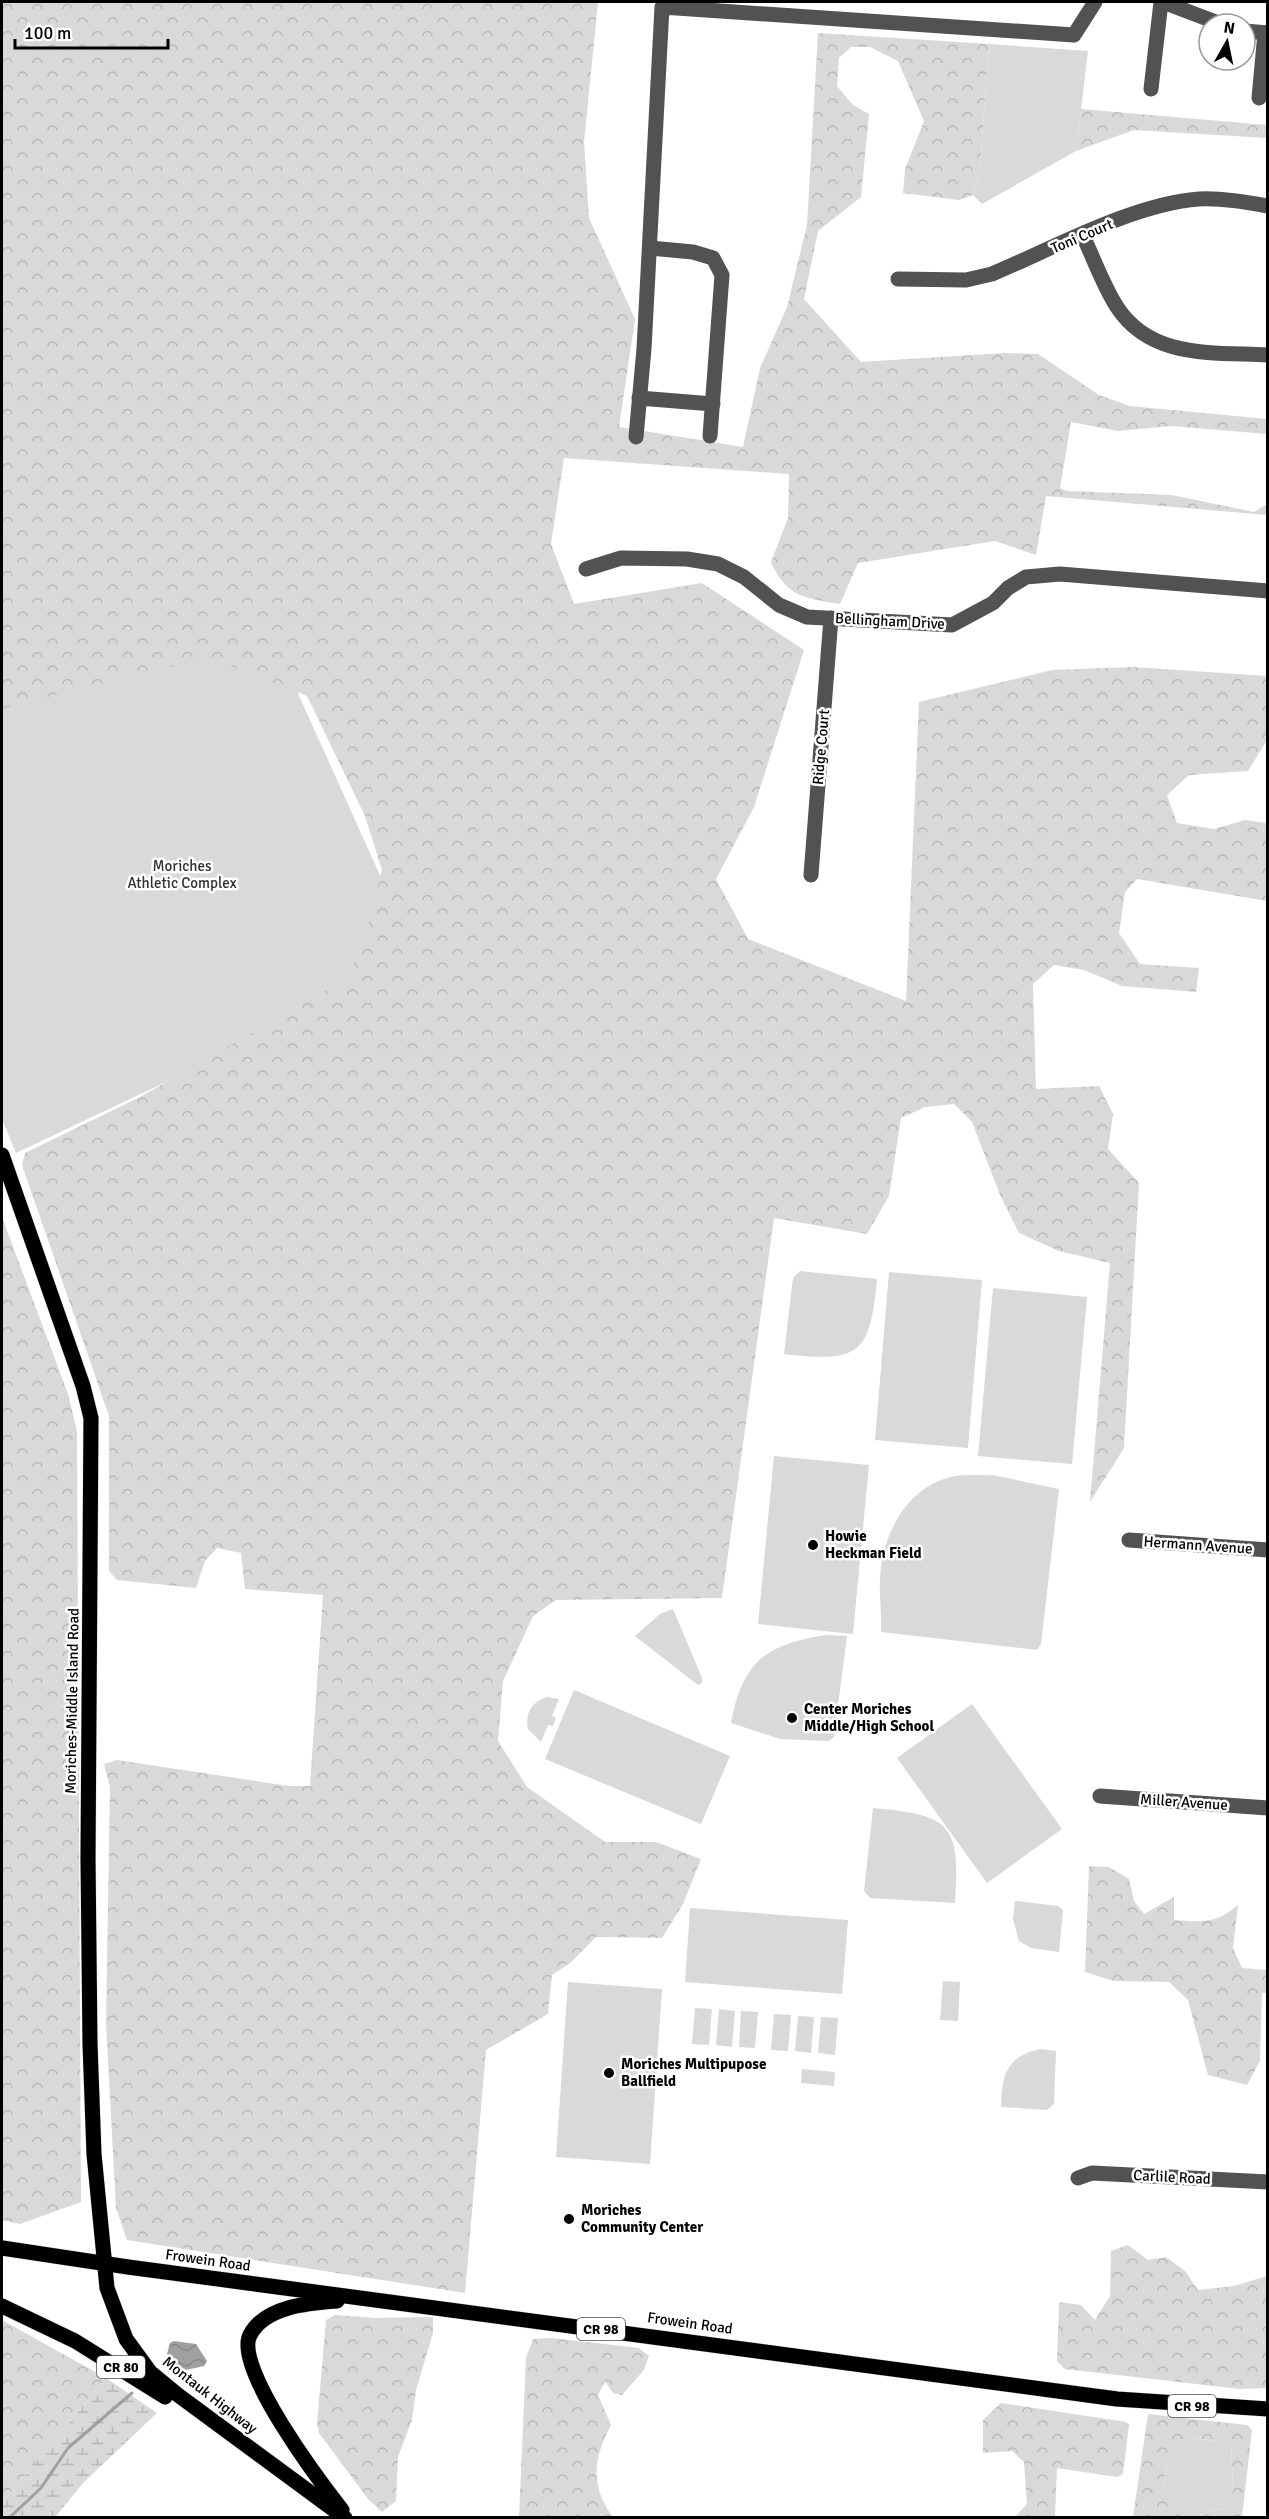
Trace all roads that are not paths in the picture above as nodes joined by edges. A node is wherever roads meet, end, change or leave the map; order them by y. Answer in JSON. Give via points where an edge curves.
{"nodes":[{"id":1,"x":1095,"y":2,"type":"edge"},
{"id":2,"x":1162,"y":2,"type":"edge"},
{"id":3,"x":662,"y":4,"type":"edge"},
{"id":4,"x":1197,"y":15,"type":"edge"},
{"id":5,"x":1266,"y":33,"type":"edge"},
{"id":6,"x":1151,"y":89,"type":"dead end"},
{"id":7,"x":1259,"y":98,"type":"dead end"},
{"id":8,"x":1268,"y":206,"type":"edge"},
{"id":9,"x":1083,"y":236,"type":"junction"},
{"id":10,"x":650,"y":248,"type":"junction"},
{"id":11,"x":898,"y":279,"type":"dead end"},
{"id":12,"x":1268,"y":356,"type":"edge"},
{"id":13,"x":639,"y":398,"type":"junction"},
{"id":14,"x":713,"y":404,"type":"junction"},
{"id":15,"x":710,"y":436,"type":"dead end"},
{"id":16,"x":636,"y":437,"type":"dead end"},
{"id":17,"x":586,"y":569,"type":"dead end"},
{"id":18,"x":1268,"y":591,"type":"edge"},
{"id":19,"x":831,"y":618,"type":"junction"},
{"id":20,"x":811,"y":875,"type":"dead end"},
{"id":21,"x":2,"y":1155,"type":"edge"},
{"id":22,"x":1129,"y":1540,"type":"dead end"},
{"id":23,"x":1268,"y":1550,"type":"edge"},
{"id":24,"x":1100,"y":1796,"type":"dead end"},
{"id":25,"x":1268,"y":1808,"type":"edge"},
{"id":26,"x":1078,"y":2178,"type":"dead end"},
{"id":27,"x":1268,"y":2182,"type":"edge"},
{"id":28,"x":2,"y":2248,"type":"edge"},
{"id":29,"x":103,"y":2263,"type":"junction"},
{"id":30,"x":362,"y":2298,"type":"junction"},
{"id":31,"x":2,"y":2306,"type":"edge"},
{"id":32,"x":1268,"y":2409,"type":"edge"},
{"id":33,"x":235,"y":2437,"type":"junction"},
{"id":34,"x":346,"y":2517,"type":"edge"}],
"edges":[{"from":1,"to":3,"type":"street","via":[[1074,35]]},
{"from":2,"to":4,"type":"street"},
{"from":2,"to":6,"type":"street"},
{"from":3,"to":10,"type":"street"},
{"from":5,"to":7,"type":"street"},
{"from":8,"to":9,"type":"street","name":"Toni Court","via":[[1234,200],[1199,200],[1145,208]]},
{"from":9,"to":11,"type":"street","name":"Toni Court","via":[[992,274],[966,280]]},
{"from":9,"to":12,"type":"street","via":[[1117,307],[1140,333],[1156,343],[1183,351]]},
{"from":10,"to":13,"type":"street"},
{"from":10,"to":14,"type":"street","via":[[713,258],[722,275]]},
{"from":13,"to":14,"type":"street"},
{"from":13,"to":16,"type":"street"},
{"from":14,"to":15,"type":"street"},
{"from":17,"to":19,"type":"street","name":"Bellingham Drive","via":[[621,558],[687,559],[718,564],[744,577],[779,605],[807,617]]},
{"from":18,"to":19,"type":"street","name":"Bellingham Drive","via":[[1060,574],[1026,577],[993,603],[952,625]]},
{"from":19,"to":20,"type":"street","name":"Ridge Court"},
{"from":21,"to":29,"type":"main road","name":"Moriches-Middle Island Road","via":[[91,1418],[88,1929],[92,2122]]},
{"from":22,"to":23,"type":"street","name":"Hermann Avenue"},
{"from":24,"to":25,"type":"street","name":"Miller Avenue"},
{"from":26,"to":27,"type":"street","name":"Carlile Road","via":[[1092,2173]]},
{"from":28,"to":29,"type":"main road","name":"Frowein Road"},
{"from":29,"to":30,"type":"main road","name":"Frowein Road","number":"CR 98"},
{"from":29,"to":33,"type":"main road","name":"Montauk Highway","number":"CR 80","via":[[115,2313],[139,2359],[170,2390]]},
{"from":30,"to":32,"type":"main road","name":"Frowein Road","number":"CR 98","via":[[1117,2400]]},
{"from":30,"to":34,"type":"main road","via":[[308,2303],[284,2311],[258,2325],[247,2344],[251,2361],[285,2430]]},
{"from":31,"to":33,"type":"main road","number":"CR 80","via":[[81,2344],[186,2412]]},
{"from":33,"to":34,"type":"main road","name":"Montauk Highway","number":"CR 80"}]}
